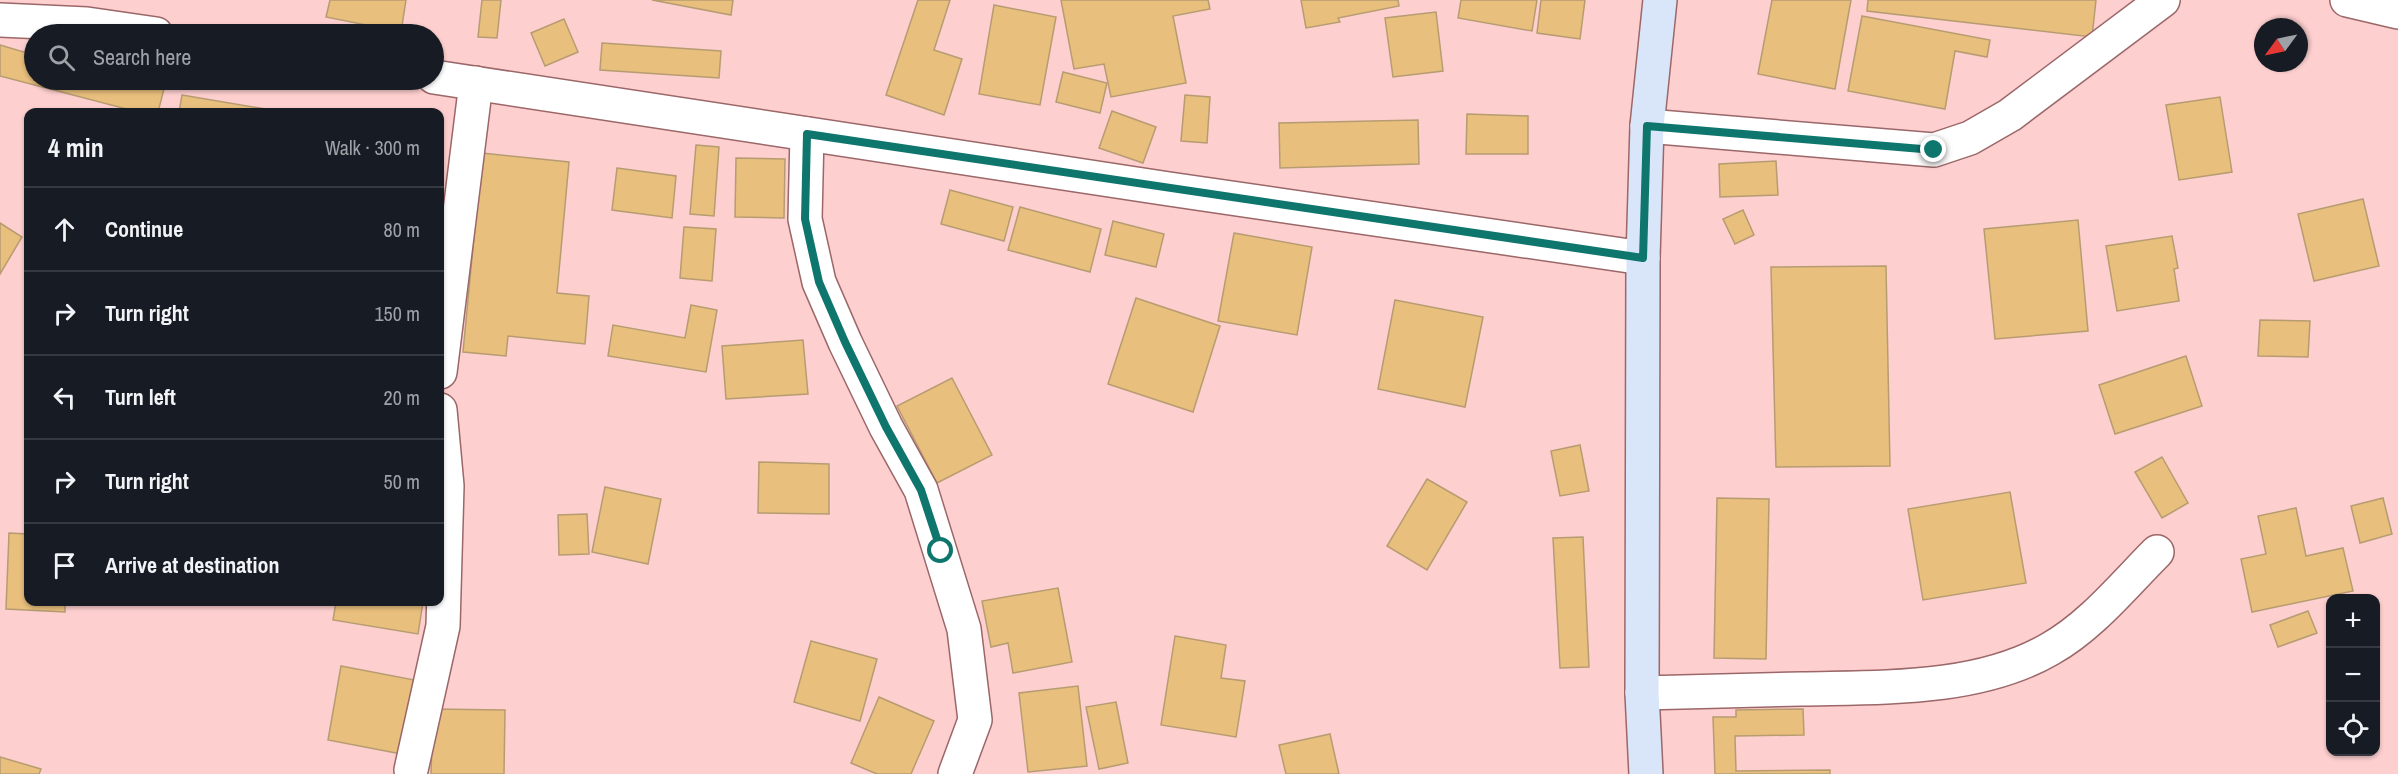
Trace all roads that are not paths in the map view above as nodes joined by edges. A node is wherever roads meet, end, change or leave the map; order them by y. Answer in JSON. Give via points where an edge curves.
{"nodes":[{"id":1,"x":1660,"y":0,"type":"edge"},
{"id":2,"x":2163,"y":0,"type":"edge"},
{"id":3,"x":2347,"y":0,"type":"edge"},
{"id":4,"x":2398,"y":12,"type":"edge"},
{"id":5,"x":0,"y":20,"type":"edge"},
{"id":6,"x":87,"y":24,"type":"edge"},
{"id":7,"x":444,"y":78,"type":"edge"},
{"id":8,"x":476,"y":83,"type":"junction"},
{"id":9,"x":1647,"y":126,"type":"junction"},
{"id":10,"x":807,"y":134,"type":"junction"},
{"id":11,"x":1643,"y":258,"type":"junction"},
{"id":12,"x":444,"y":340,"type":"edge"},
{"id":13,"x":444,"y":453,"type":"edge"},
{"id":14,"x":2157,"y":552,"type":"dead end"},
{"id":15,"x":444,"y":591,"type":"edge"},
{"id":16,"x":444,"y":606,"type":"edge"},
{"id":17,"x":1642,"y":693,"type":"junction"},
{"id":18,"x":411,"y":770,"type":"dead end"},
{"id":19,"x":955,"y":774,"type":"edge"},
{"id":20,"x":1646,"y":774,"type":"edge"}],
"edges":[{"from":1,"to":9,"type":"main road"},
{"from":2,"to":9,"type":"street","via":[[2010,115],[1970,138],[1934,150]]},
{"from":3,"to":4,"type":"street"},
{"from":5,"to":6,"type":"street"},
{"from":7,"to":8,"type":"street"},
{"from":8,"to":10,"type":"street"},
{"from":8,"to":12,"type":"street"},
{"from":9,"to":11,"type":"main road"},
{"from":10,"to":11,"type":"street"},
{"from":10,"to":19,"type":"street","via":[[805,219],[819,282],[886,427],[921,490],[964,628],[975,720]]},
{"from":11,"to":17,"type":"main road"},
{"from":13,"to":15,"type":"street"},
{"from":14,"to":17,"type":"street","via":[[2074,633],[2026,661],[1987,673],[1932,682],[1842,688]]},
{"from":16,"to":18,"type":"street","via":[[443,626]]},
{"from":17,"to":20,"type":"main road"}]}
